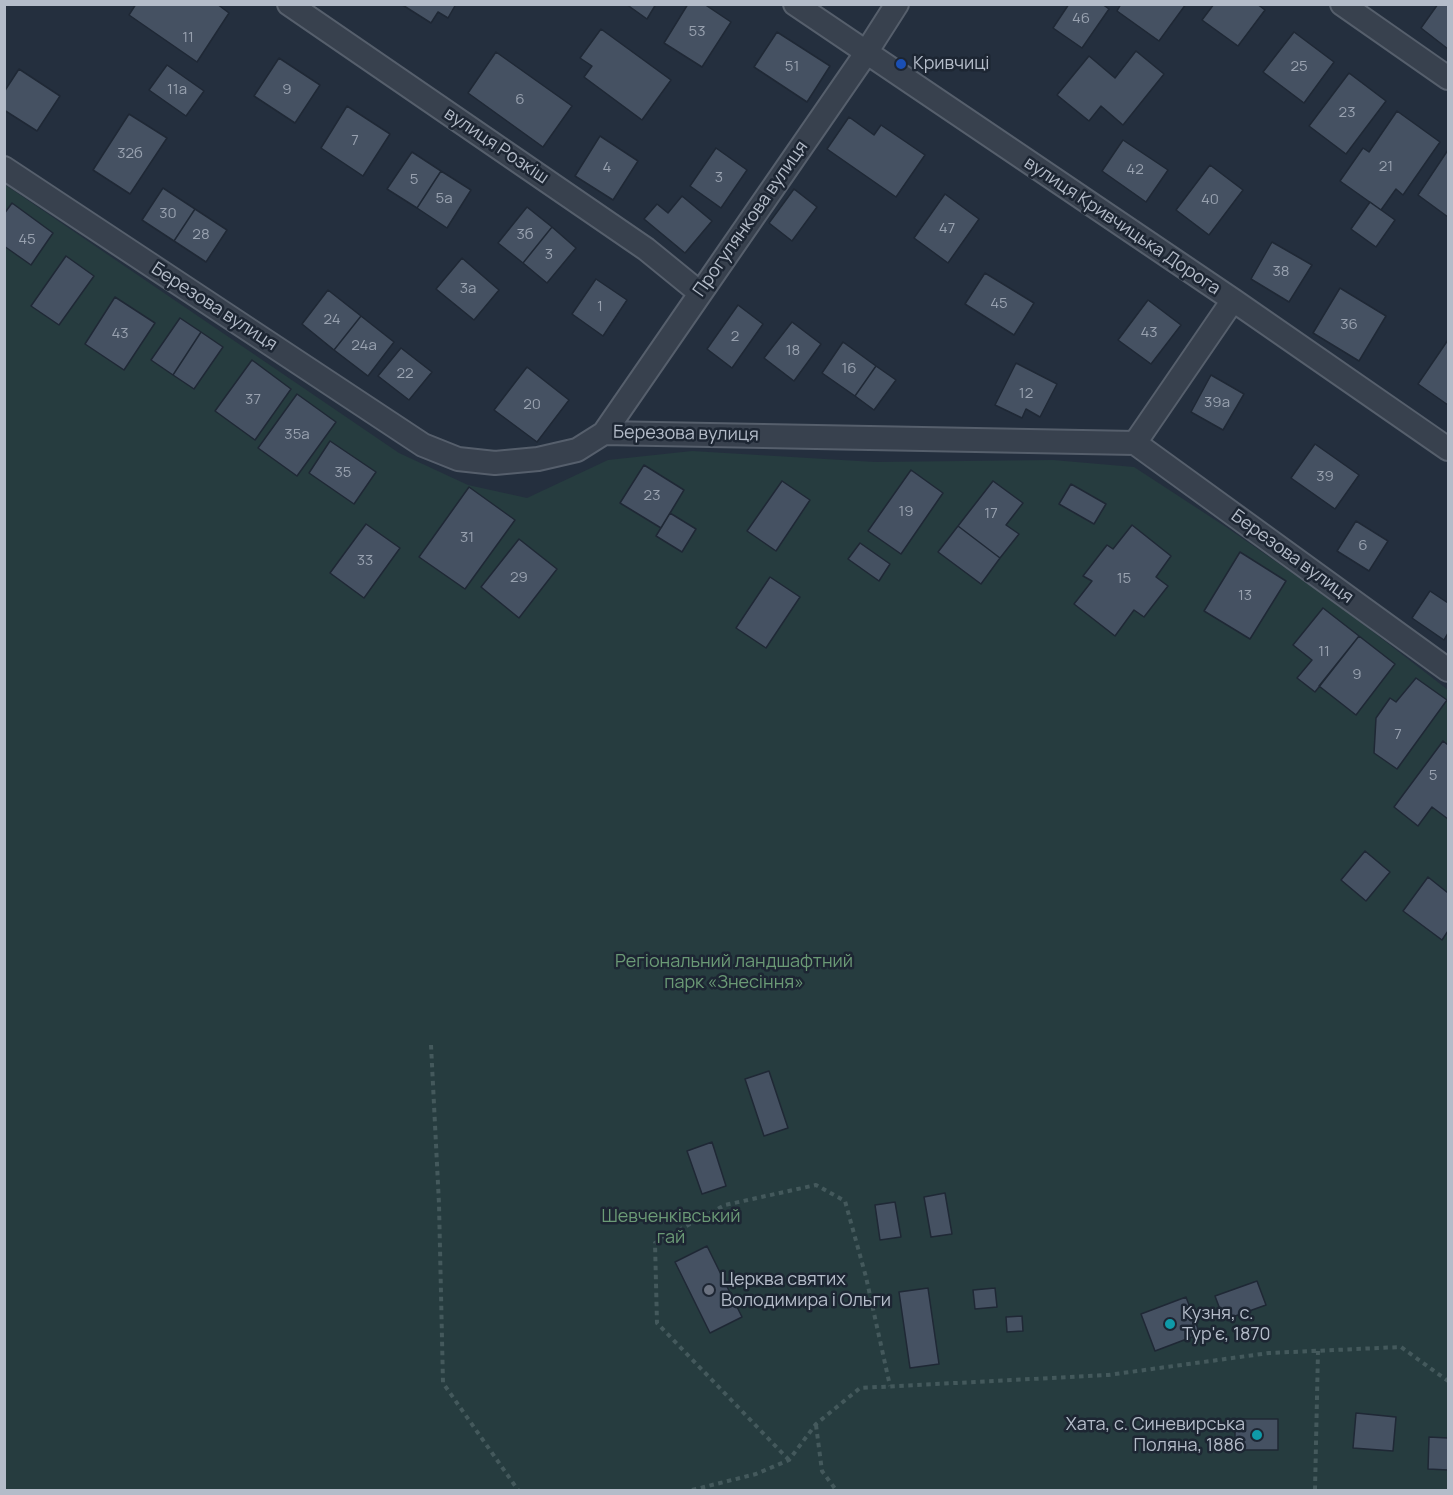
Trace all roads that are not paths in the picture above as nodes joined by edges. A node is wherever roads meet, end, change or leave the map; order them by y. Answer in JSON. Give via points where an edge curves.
{"nodes":[{"id":1,"x":289,"y":4,"type":"edge"},
{"id":2,"x":795,"y":4,"type":"edge"},
{"id":3,"x":897,"y":4,"type":"edge"},
{"id":4,"x":1342,"y":4,"type":"edge"},
{"id":5,"x":866,"y":53,"type":"junction"},
{"id":6,"x":1449,"y":78,"type":"edge"},
{"id":7,"x":4,"y":168,"type":"edge"},
{"id":8,"x":700,"y":293,"type":"junction"},
{"id":9,"x":1233,"y":300,"type":"junction"},
{"id":10,"x":604,"y":433,"type":"junction"},
{"id":11,"x":1135,"y":443,"type":"junction"},
{"id":12,"x":1449,"y":449,"type":"edge"},
{"id":13,"x":1449,"y":670,"type":"edge"}],
"edges":[{"from":1,"to":8,"type":"street","name":"вулиця Розкіш","via":[[628,237]]},
{"from":2,"to":5,"type":"street","name":"вулиця Кривчицька Дорога"},
{"from":3,"to":5,"type":"street","name":"Прогулянкова вулиця"},
{"from":4,"to":6,"type":"street"},
{"from":5,"to":8,"type":"street","name":"Прогулянкова вулиця"},
{"from":5,"to":9,"type":"street","name":"вулиця Кривчицька Дорога"},
{"from":7,"to":10,"type":"street","name":"Березова вулиця","via":[[423,445],[458,459],[495,463],[577,450]]},
{"from":8,"to":10,"type":"street","name":"Прогулянкова вулиця"},
{"from":9,"to":11,"type":"street"},
{"from":9,"to":12,"type":"street","name":"вулиця Кривчицька Дорога"},
{"from":10,"to":11,"type":"street","name":"Березова вулиця"},
{"from":11,"to":13,"type":"street","name":"Березова вулиця"}]}
